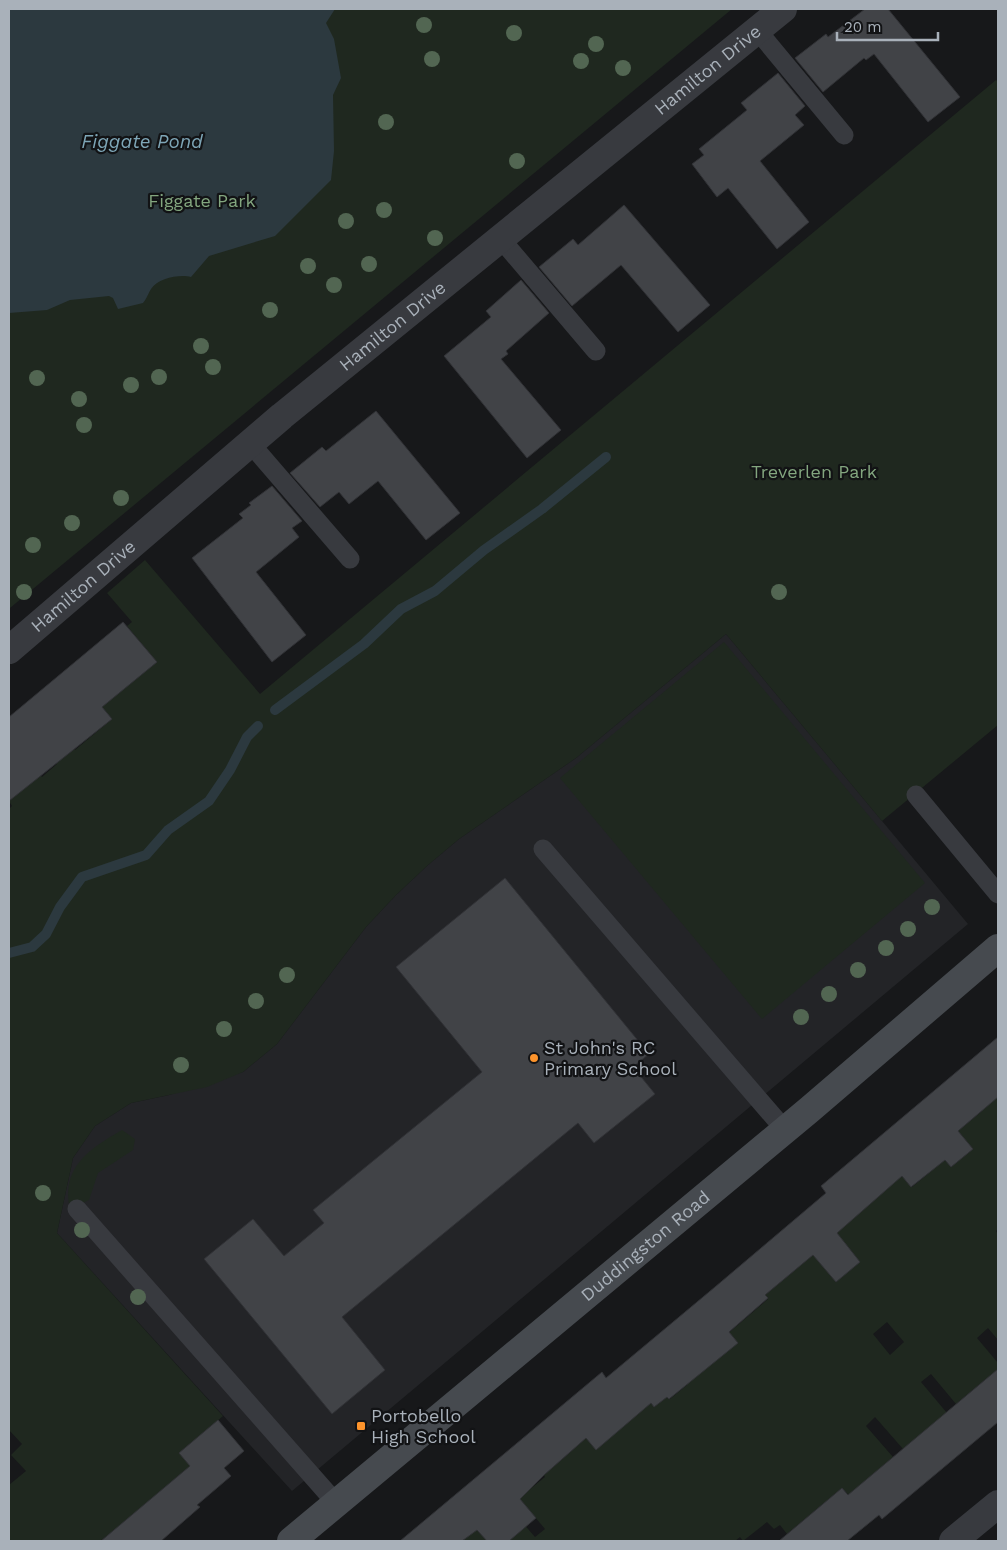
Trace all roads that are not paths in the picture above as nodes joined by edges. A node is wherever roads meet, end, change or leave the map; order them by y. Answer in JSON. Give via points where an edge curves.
{"nodes":[{"id":1,"x":783,"y":9,"type":"edge"},
{"id":2,"x":757,"y":30,"type":"junction"},
{"id":3,"x":844,"y":135,"type":"dead end"},
{"id":4,"x":500,"y":238,"type":"junction"},
{"id":5,"x":596,"y":351,"type":"dead end"},
{"id":6,"x":250,"y":443,"type":"junction"},
{"id":7,"x":350,"y":559,"type":"dead end"},
{"id":8,"x":9,"y":650,"type":"edge"},
{"id":9,"x":916,"y":795,"type":"dead end"},
{"id":10,"x":543,"y":849,"type":"dead end"},
{"id":11,"x":998,"y":894,"type":"edge"},
{"id":12,"x":998,"y":948,"type":"edge"},
{"id":13,"x":785,"y":1130,"type":"junction"},
{"id":14,"x":77,"y":1209,"type":"dead end"},
{"id":15,"x":336,"y":1503,"type":"junction"},
{"id":16,"x":998,"y":1504,"type":"edge"},
{"id":17,"x":291,"y":1541,"type":"edge"},
{"id":18,"x":953,"y":1541,"type":"edge"}],
"edges":[{"from":1,"to":2,"type":"street","name":"Hamilton Drive"},
{"from":2,"to":3,"type":"lane"},
{"from":2,"to":4,"type":"street","name":"Hamilton Drive"},
{"from":4,"to":5,"type":"lane"},
{"from":4,"to":6,"type":"street","name":"Hamilton Drive"},
{"from":6,"to":7,"type":"lane"},
{"from":6,"to":8,"type":"street","name":"Hamilton Drive"},
{"from":9,"to":11,"type":"lane"},
{"from":10,"to":13,"type":"lane"},
{"from":12,"to":13,"type":"street","name":"Duddingston Road"},
{"from":13,"to":15,"type":"street","name":"Duddingston Road"},
{"from":14,"to":15,"type":"lane"},
{"from":15,"to":17,"type":"street","name":"Duddingston Road"},
{"from":16,"to":18,"type":"street"}]}
